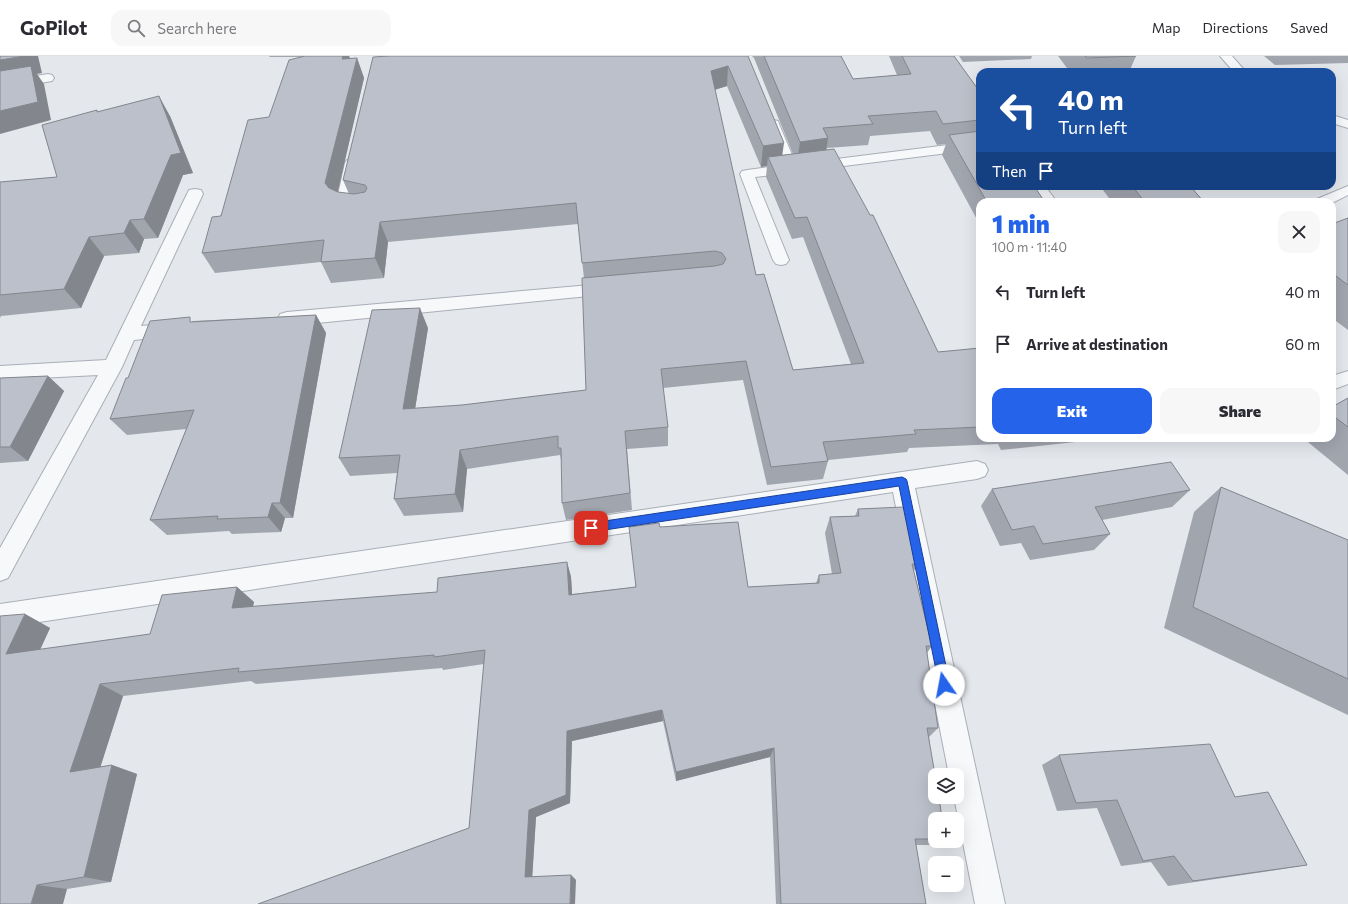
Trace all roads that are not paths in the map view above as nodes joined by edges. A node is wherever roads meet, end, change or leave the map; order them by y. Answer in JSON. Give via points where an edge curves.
{"nodes":[{"id":1,"x":1226,"y":56,"type":"edge"},
{"id":2,"x":1236,"y":68,"type":"edge"},
{"id":3,"x":48,"y":78,"type":"dead end"},
{"id":4,"x":0,"y":86,"type":"edge"},
{"id":5,"x":768,"y":110,"type":"edge"},
{"id":6,"x":1336,"y":120,"type":"edge"},
{"id":7,"x":1348,"y":124,"type":"edge"},
{"id":8,"x":976,"y":146,"type":"edge"},
{"id":9,"x":355,"y":150,"type":"edge"},
{"id":10,"x":791,"y":169,"type":"junction"},
{"id":11,"x":1348,"y":190,"type":"edge"},
{"id":12,"x":195,"y":194,"type":"dead end"},
{"id":13,"x":1331,"y":198,"type":"edge"},
{"id":14,"x":367,"y":209,"type":"edge"},
{"id":15,"x":781,"y":260,"type":"dead end"},
{"id":16,"x":627,"y":287,"type":"edge"},
{"id":17,"x":271,"y":321,"type":"edge"},
{"id":18,"x":192,"y":328,"type":"edge"},
{"id":19,"x":129,"y":334,"type":"junction"},
{"id":20,"x":112,"y":367,"type":"junction"},
{"id":21,"x":0,"y":373,"type":"edge"},
{"id":22,"x":1348,"y":377,"type":"edge"},
{"id":23,"x":1336,"y":382,"type":"edge"},
{"id":24,"x":977,"y":470,"type":"dead end"},
{"id":25,"x":902,"y":481,"type":"junction"},
{"id":26,"x":0,"y":570,"type":"edge"},
{"id":27,"x":0,"y":616,"type":"edge"},
{"id":28,"x":990,"y":904,"type":"edge"}],
"edges":[{"from":1,"to":2,"type":"lane"},
{"from":3,"to":4,"type":"lane"},
{"from":5,"to":10,"type":"lane"},
{"from":6,"to":7,"type":"lane"},
{"from":8,"to":10,"type":"lane"},
{"from":9,"to":14,"type":"lane","via":[[343,204],[350,208]]},
{"from":10,"to":15,"type":"lane","via":[[747,174]]},
{"from":11,"to":13,"type":"lane"},
{"from":12,"to":19,"type":"street"},
{"from":16,"to":17,"type":"street"},
{"from":18,"to":19,"type":"street"},
{"from":19,"to":20,"type":"street"},
{"from":20,"to":21,"type":"street"},
{"from":20,"to":26,"type":"street"},
{"from":22,"to":23,"type":"lane"},
{"from":24,"to":25,"type":"street"},
{"from":25,"to":27,"type":"street"},
{"from":25,"to":28,"type":"street"}]}
